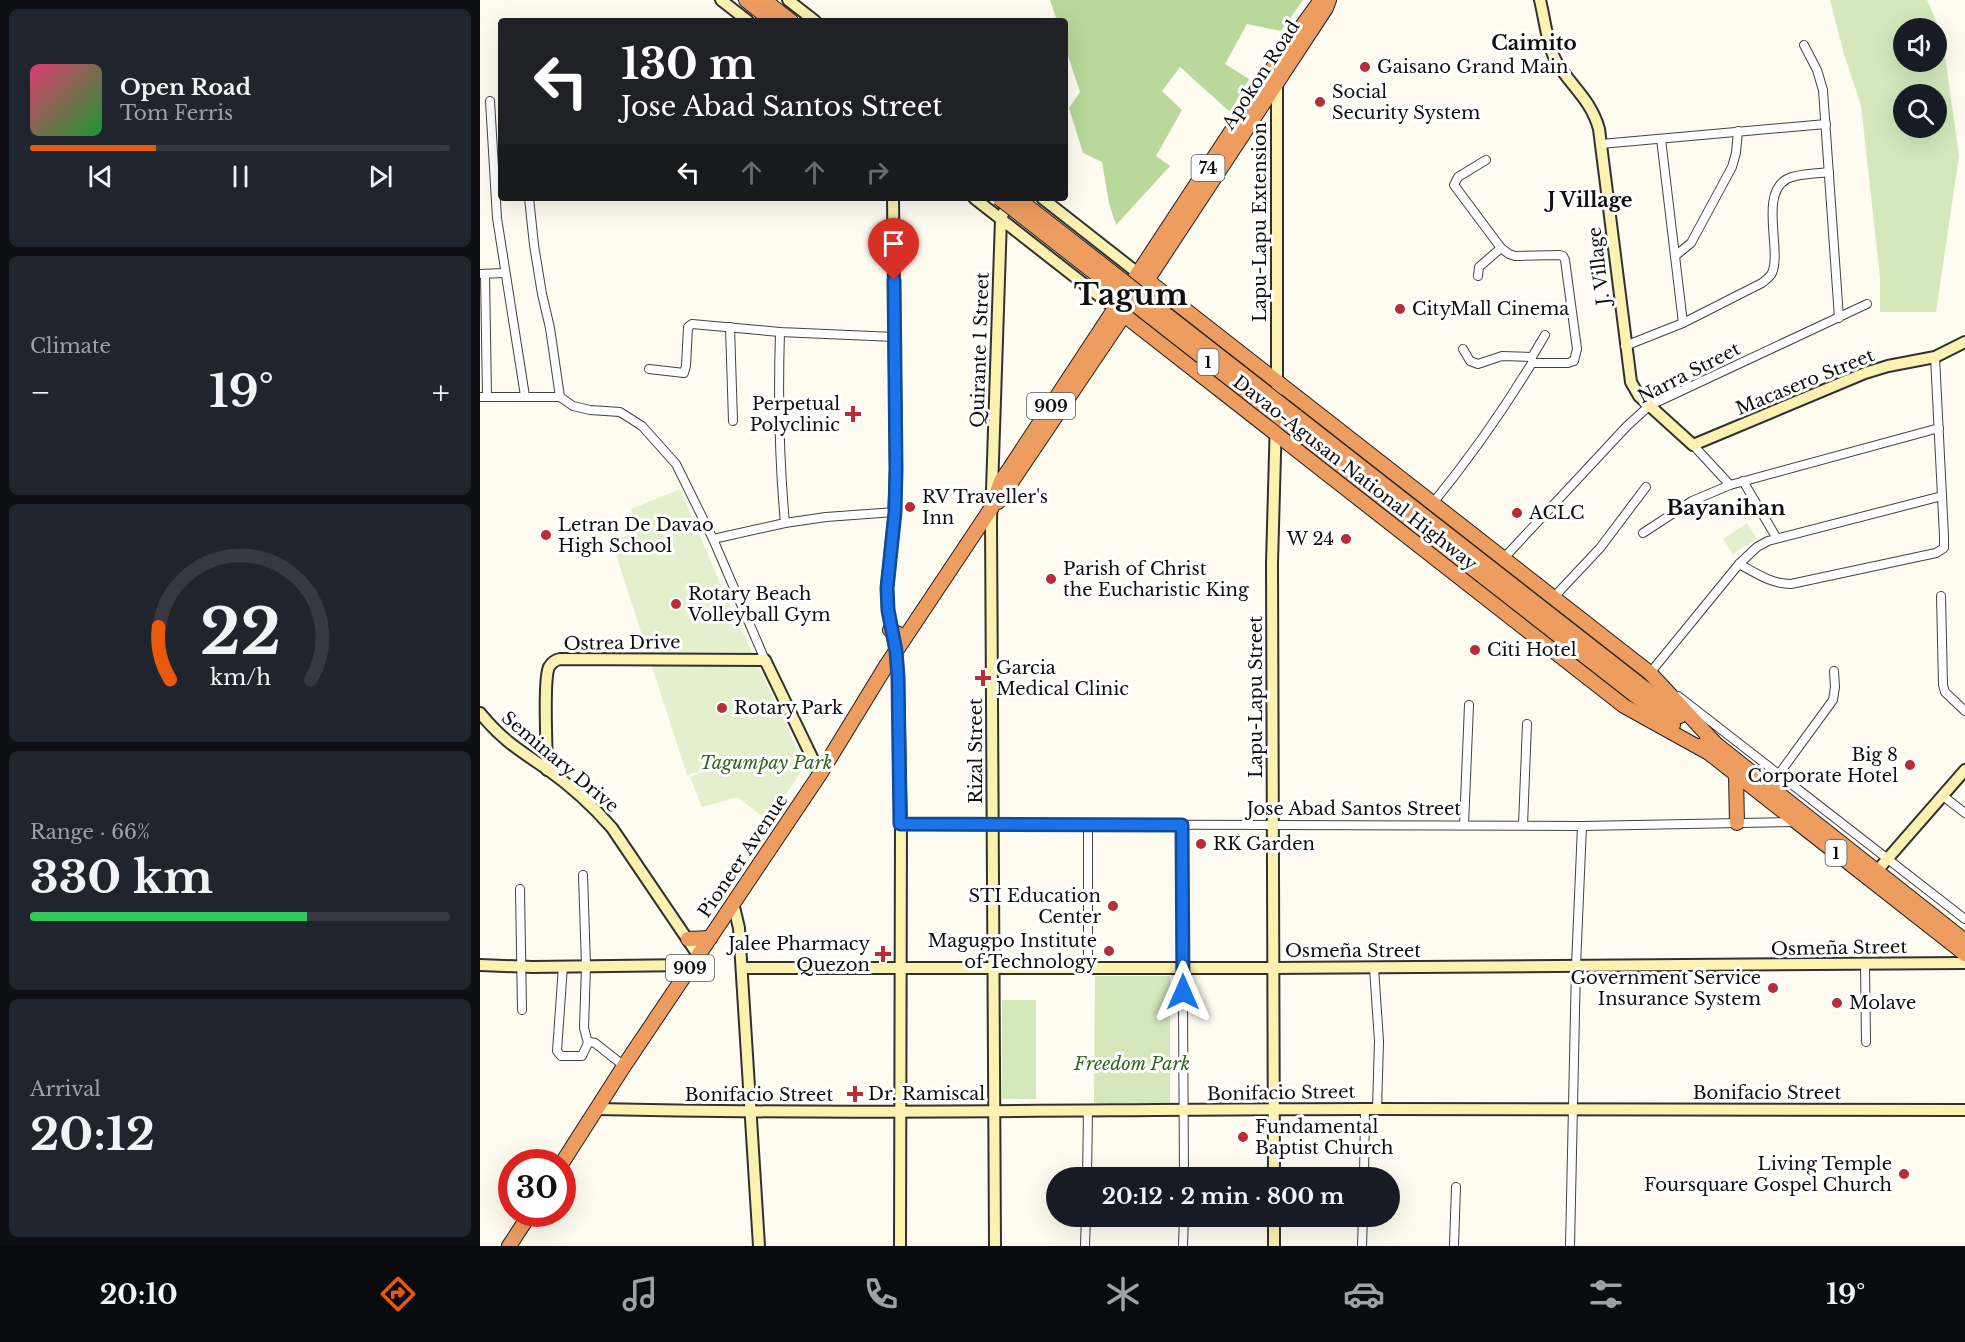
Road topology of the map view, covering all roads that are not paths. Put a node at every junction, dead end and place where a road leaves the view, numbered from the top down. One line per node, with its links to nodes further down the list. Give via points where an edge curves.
1 (721, 0): 8 (street)
2 (746, 0): 9 (highway)
3 (764, 0): 10 (highway)
4 (788, 0): 11 (street)
5 (1321, 0): 13 (highway, Apokon Road / 74)
6 (1329, 0): 14 (highway, Apokon Road / 74)
7 (1540, 0): 19 (street, J. Village, via 1556,60 1591,107)
8 (744, 18)
9 (768, 18)
10 (787, 18)
11 (811, 18)
12 (1804, 45): 16 (street, via 1821,80)
13 (1277, 63): 14 (street, Lapu-Lapu Extension); 33 (highway, Apokon Road / 74)
14 (1277, 84): 33 (highway, Apokon Road / 74); 48 (street, Lapu-Lapu Extension)
15 (490, 101): 30 (street, via 493,182)
16 (1826, 124): 17 (street); 21 (street)
17 (1738, 131): 18 (street); 29 (street, via 1732,167 1691,243)
18 (1661, 140): 19 (street); 29 (street)
19 (1601, 144): 43 (street, J. Village)
20 (1485, 160): 28 (street, via 1458,177 1454,185)
21 (1829, 172): 36 (street); 37 (street, via 1794,176 1778,187 1773,206 1774,267 1770,276)
22 (529, 201): 51 (street)
23 (893, 201): 41 (street)
24 (990, 201): 27 (street)
25 (1028, 201): 33 (highway, Davao-Agusan National Highway / 1)
26 (1046, 201): 33 (street)
27 (1006, 204): 35 (highway, Davao-Agusan National Highway / 1); 62 (street, Quirante 1 Street); 82 (highway, Davao-Agusan National Highway / 1, bridge)
28 (1501, 248): 32 (street, via 1479,267); 46 (street, via 1515,256 1559,255 1565,260 1576,355 1568,363)
29 (1675, 256): 37 (street)
30 (504, 273): 31 (street); 49 (street)
31 (483, 274): 50 (street)
32 (1478, 276)
33 (1139, 281): 35 (highway, Pioneer Avenue / 74); 48 (highway, Davao-Agusan National Highway / 1)
34 (1867, 304): 36 (street, Narra Street)
35 (1122, 307): 55 (highway, Davao-Agusan National Highway / 1); 62 (highway, Pioneer Avenue / 909, via 1001,481)
36 (1839, 318): 52 (street, Narra Street)
37 (1683, 323): 43 (street)
38 (730, 327): 39 (street); 47 (street, via 689,326 685,371); 53 (street)
39 (780, 332): 41 (street); 64 (street, via 779,466)
40 (1545, 335): 46 (street)
41 (895, 337): 63 (street)
42 (1965, 342): 45 (street, Macasero Street)
43 (1625, 346): 52 (street, J. Village, via 1631,382)
44 (1463, 350): 46 (street, via 1470,361 1478,364 1502,356)
45 (1935, 357): 54 (street); 56 (street, Macasero Street, via 1865,373)
46 (1532, 360): 61 (street, via 1506,405)
47 (649, 369)
48 (1277, 382): 55 (street, Lapu-Lapu Extension); 61 (highway, Davao-Agusan National Highway / 1)
49 (525, 396): 50 (street); 51 (street)
50 (483, 397)
51 (560, 397): 67 (street, via 573,406 620,412 642,426 676,464)
52 (1649, 406): 56 (street, J. Village); 68 (street, Narra Street)
53 (733, 421)
54 (1940, 428): 57 (street); 60 (street)
55 (1275, 433): 82 (highway, Davao-Agusan National Highway / 1, via 1624,706); 99 (street, Lapu-Lapu Street)
56 (1693, 445): 58 (street)
57 (1743, 481): 58 (street); 66 (street)
58 (1730, 484): 65 (street, via 1692,501)
59 (1646, 487): 71 (street, via 1600,548)
60 (1942, 496): 66 (street); 69 (street, via 1944,549 1936,553 1791,584 1770,581)
61 (1433, 503): 68 (highway, Davao-Agusan National Highway / 1)
62 (992, 507): 73 (highway, Pioneer Avenue / 909); 93 (street, Rizal Street)
63 (895, 512): 64 (street); 72 (street, via 887,588)
64 (785, 523): 67 (street)
65 (1643, 534)
66 (1776, 537): 69 (street, via 1757,547)
67 (713, 539): 75 (street)
68 (1503, 559): 71 (highway, Davao-Agusan National Highway / 1)
69 (1739, 564): 77 (street)
70 (1941, 596): 79 (street, via 1943,685)
71 (1553, 598): 77 (highway, Davao-Agusan National Highway / 1)
72 (890, 630): 73 (highway); 74 (street)
73 (905, 637): 74 (highway, Pioneer Avenue / 909)
74 (896, 651): 85 (highway, Pioneer Avenue / 909); 91 (street)
75 (765, 660): 83 (street, Ostrea Drive, via 555,661 547,677); 85 (street)
76 (1834, 671): 86 (street, via 1833,700)
77 (1650, 673): 82 (highway, Davao-Agusan National Highway / 1); 86 (street)
78 (1469, 705): 96 (street)
79 (1965, 711)
80 (482, 718): 83 (street, Seminary Drive, via 512,747)
81 (1527, 724): 97 (street)
82 (1710, 747): 87 (highway, Davao-Agusan National Highway / 1); 90 (highway, Davao-Agusan National Highway / 1)
83 (548, 770): 107 (street, Seminary Drive, via 612,828)
84 (1965, 770): 88 (street)
85 (820, 774): 104 (highway, Pioneer Avenue / 909)
86 (1779, 774): 100 (street)
87 (1736, 775): 90 (highway, Davao-Agusan National Highway / 1); 92 (highway)
88 (1943, 796): 89 (street); 100 (street)
89 (1965, 813)
90 (1800, 818): 92 (street, Jose Abad Santos Street); 101 (highway, Davao-Agusan National Highway / 1); 109 (highway, Davao-Agusan National Highway / 1)
91 (900, 824): 93 (street, Jose Abad Santos Street); 121 (street)
92 (1737, 824): 98 (street, Jose Abad Santos Street)
93 (993, 825): 94 (street, Jose Abad Santos Street); 122 (street, Rizal Street)
94 (1088, 825): 95 (street, Jose Abad Santos Street); 123 (street)
95 (1182, 825): 99 (street, Jose Abad Santos Street); 124 (street)
96 (1464, 825): 97 (street, Jose Abad Santos Street); 99 (street, Jose Abad Santos Street)
97 (1523, 825): 98 (street, Jose Abad Santos Street)
98 (1582, 826): 117 (street)
99 (1273, 827): 119 (street, Lapu-Lapu Street)
100 (1888, 859): 101 (street); 105 (street)
101 (1876, 872): 108 (highway, Davao-Agusan National Highway / 1)
102 (583, 875): 116 (street)
103 (520, 889): 114 (street)
104 (734, 903): 106 (highway, Pioneer Avenue / 909); 118 (street)
105 (1965, 919)
106 (710, 938): 107 (highway); 110 (highway, Pioneer Avenue / 909)
107 (688, 939): 110 (street, Seminary Drive)
108 (1965, 940)
109 (1965, 954)
110 (695, 960): 116 (street); 128 (highway, Pioneer Avenue / 909)
111 (1965, 963): 112 (street, Osmeña Street)
112 (1864, 964): 117 (street, Osmeña Street); 126 (street)
113 (480, 965): 114 (street)
114 (522, 966): 115 (street); 125 (street)
115 (563, 966): 116 (street); 127 (street, via 557,1051 561,1056 579,1057)
116 (586, 966): 127 (street, via 584,1028)
117 (1576, 966): 120 (street, Osmeña Street); 132 (street)
118 (742, 968): 121 (street, Osmeña Street); 134 (street)
119 (1273, 968): 120 (street, Osmeña Street); 124 (street, Osmeña Street); 138 (street, Lapu-Lapu Street)
120 (1374, 968): 131 (street, via 1379,1041)
121 (900, 969): 122 (street, Osmeña Street); 139 (street)
122 (994, 969): 123 (street, Osmeña Street); 135 (street, Rizal Street)
123 (1088, 969): 124 (street, Osmeña Street)
124 (1183, 969): 137 (street)
125 (522, 1010)
126 (1866, 1042)
127 (588, 1043): 128 (street, via 595,1043)
128 (624, 1066): 129 (highway, Pioneer Avenue / 909)
129 (597, 1109): 134 (street, Bonifacio Street); 140 (highway, Pioneer Avenue / 909)
130 (1365, 1109): 131 (street, Bonifacio Street); 138 (street, Bonifacio Street); 144 (street)
131 (1377, 1109): 132 (street, Bonifacio Street)
132 (1574, 1110): 133 (street, Bonifacio Street); 160 (street)
133 (1965, 1110)
134 (750, 1111): 139 (street, Bonifacio Street); 152 (street)
135 (994, 1111): 136 (street, Bonifacio Street); 139 (street, Bonifacio Street); 154 (street, Rizal Street)
136 (1088, 1111): 137 (street, Bonifacio Street); 141 (street)
137 (1184, 1111): 138 (street, Bonifacio Street); 142 (street)
138 (1274, 1111): 143 (street, Lapu-Lapu Street)
139 (900, 1112): 153 (street)
140 (571, 1149)
141 (1087, 1167)
142 (1184, 1167)
143 (1274, 1167)
144 (1364, 1167)
145 (1456, 1187): 159 (street)
146 (521, 1227): 151 (highway)
147 (1086, 1227): 155 (street)
148 (1184, 1227): 156 (street)
149 (1274, 1227): 157 (street)
150 (1363, 1227): 158 (street)
151 (509, 1246)
152 (759, 1246)
153 (900, 1246)
154 (995, 1246)
155 (1085, 1246)
156 (1184, 1246)
157 (1274, 1246)
158 (1362, 1246)
159 (1454, 1246)
160 (1570, 1246)

